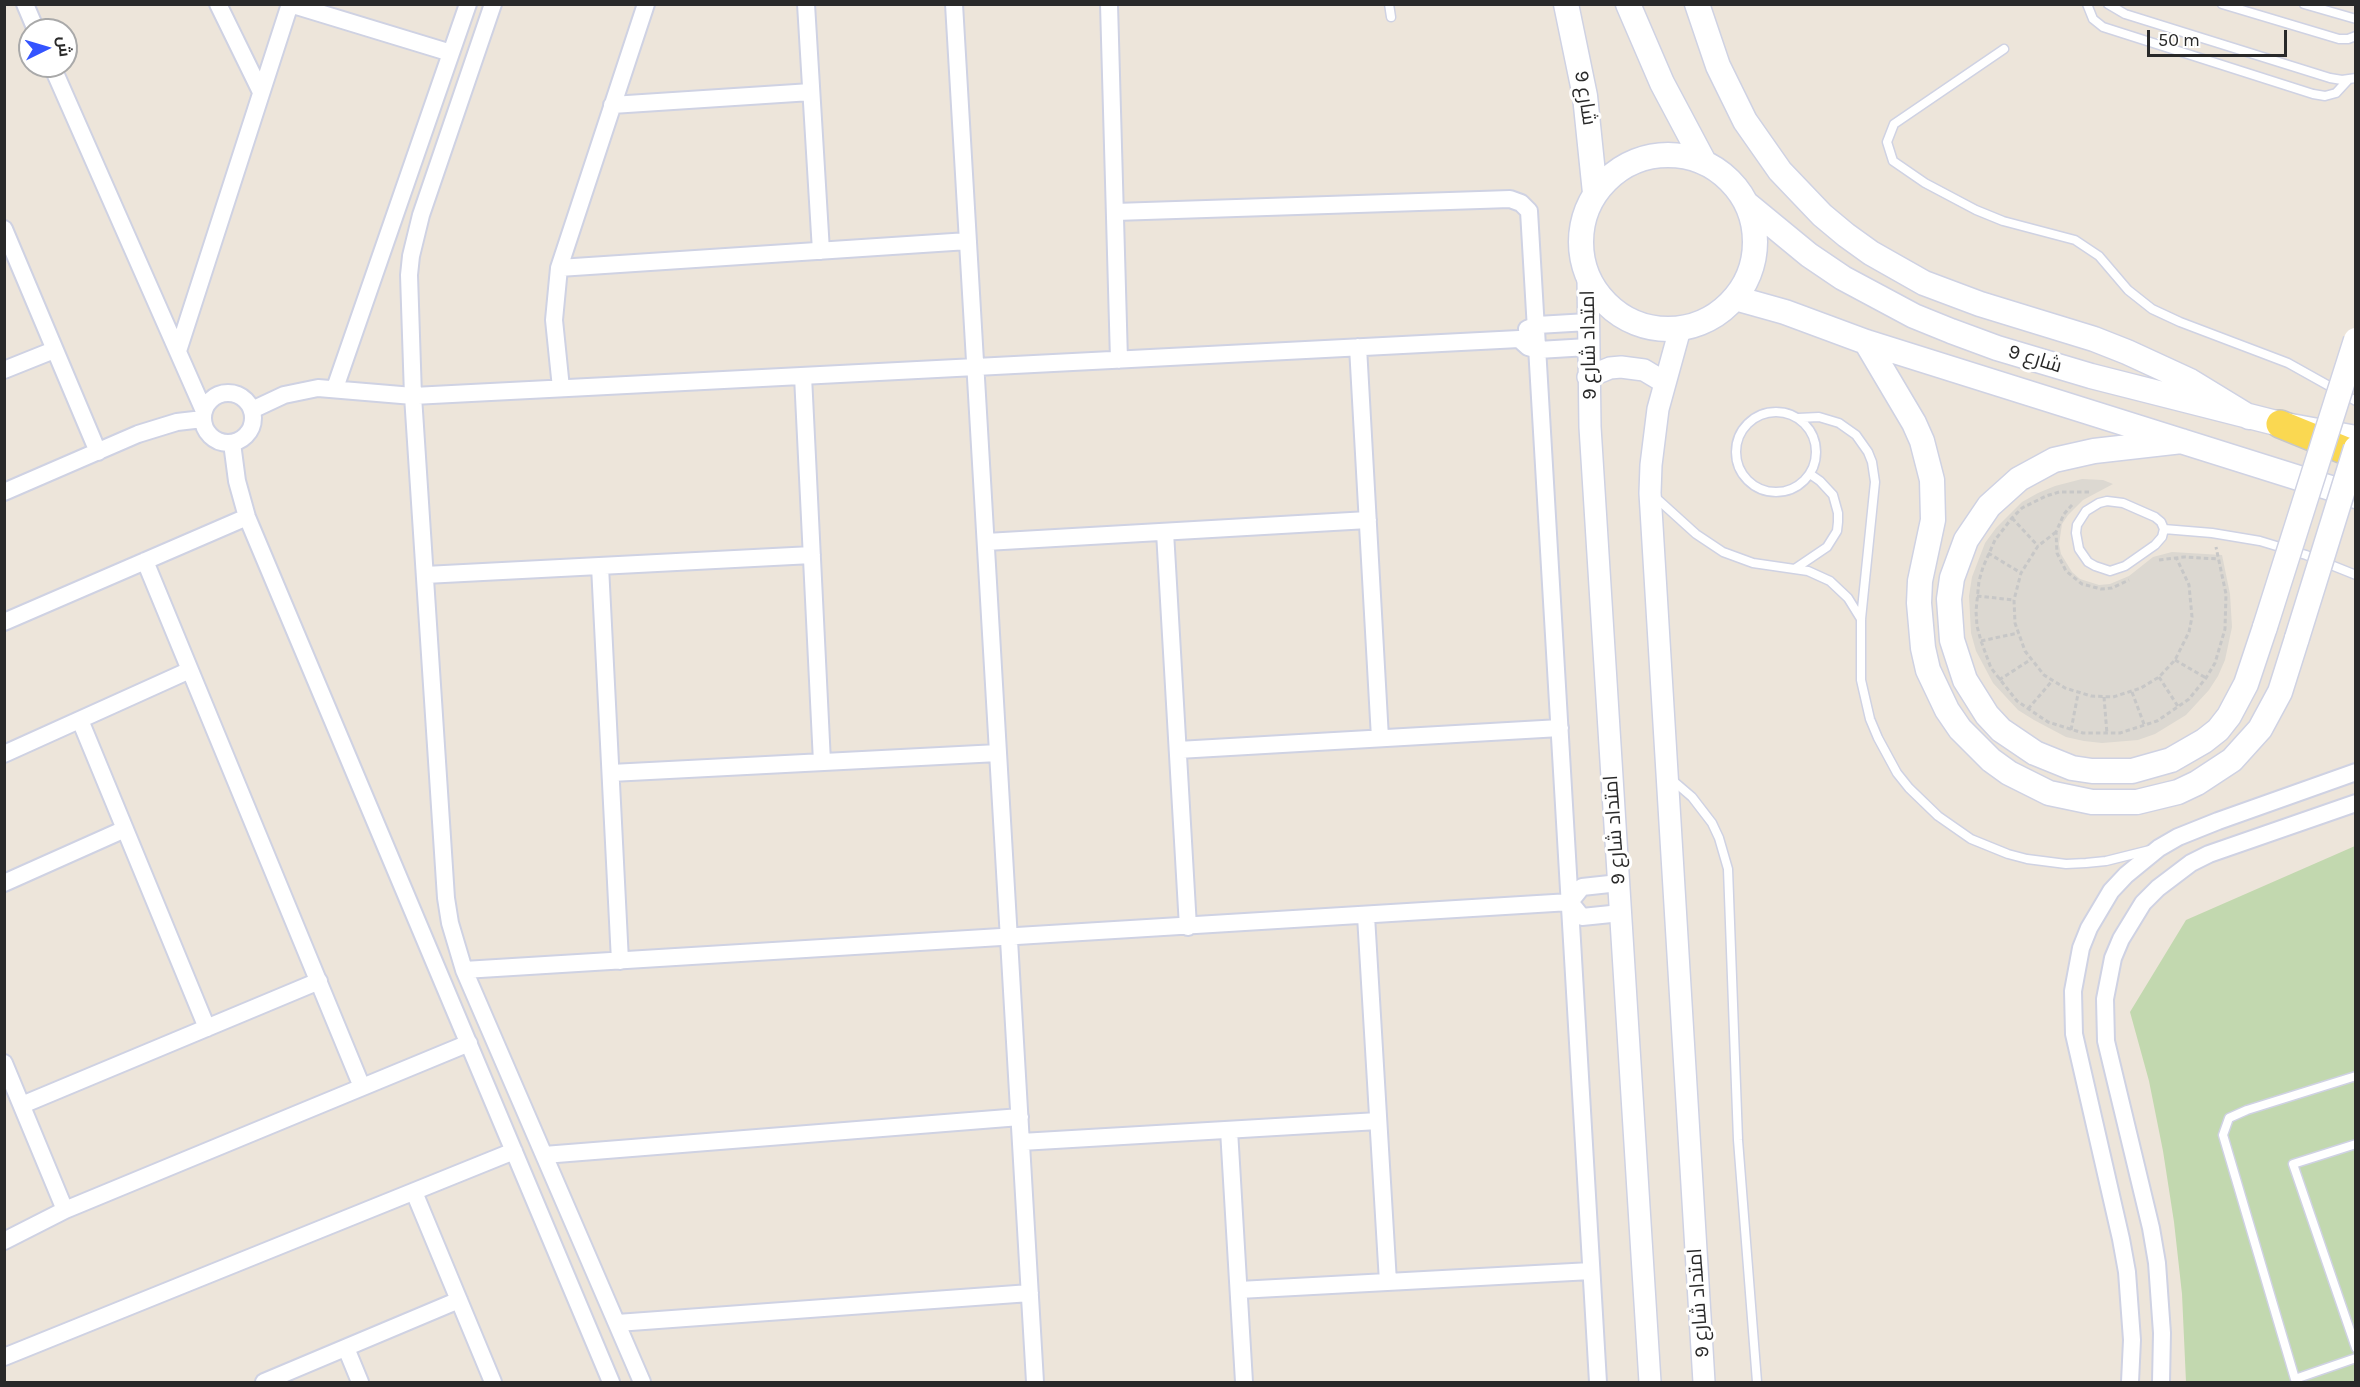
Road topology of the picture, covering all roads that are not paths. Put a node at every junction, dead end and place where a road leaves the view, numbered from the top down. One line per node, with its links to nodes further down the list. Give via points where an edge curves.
1 (25, 4): 19 (street)
2 (218, 4): 29 (street)
3 (290, 4): 25 (street); 29 (street)
4 (468, 4): 21 (street)
5 (493, 4): 23 (street)
6 (646, 4): 31 (street)
7 (806, 4): 30 (street)
8 (954, 4): 37 (street)
9 (1109, 4): 35 (street)
10 (1389, 4): 18 (lane)
11 (1566, 4): 33 (main road, شارع 9, via 1586,96)
12 (1628, 4): 32 (main road, via 1662,82)
13 (1697, 4): 65 (main road, via 1730,94 1762,147 1822,215 1870,253 1952,295 2094,339 2148,361)
14 (2087, 4): 28 (lane, via 2093,19 2103,27 2313,94 2336,93)
15 (2108, 4): 28 (lane, via 2125,14 2284,64 2330,78)
16 (2222, 4): 22 (lane, via 2339,39)
17 (2304, 4): 20 (lane)
18 (1391, 17)
19 (31, 18)
20 (2355, 19)
21 (458, 36): 23 (street, via 468,35); 25 (street)
22 (2355, 36)
23 (480, 44): 26 (street)
24 (2004, 49): 62 (lane, via 1894,124 1887,142 1893,161 1976,210 2075,240 2099,256 2128,290 2152,309 2289,363)
25 (449, 60): 26 (street, via 452,75); 59 (street)
26 (469, 75): 61 (street, via 411,256 408,294)
27 (57, 78): 52 (street)
28 (2352, 79)
29 (261, 92): 52 (street)
30 (812, 92): 31 (street); 38 (street)
31 (612, 105): 39 (street)
32 (1704, 162): 33 (main road, via 1675,155 1644,157 1617,171); 34 (main road, via 1729,180)
33 (1595, 193): 40 (main road, via 1581,234)
34 (1746, 204): 41 (main road, via 1755,245 1749,273); 65 (main road, شارع 9, via 1843,278 1914,316 2044,362)
35 (1114, 212): 43 (street, via 1516,200 1531,217); 53 (street)
36 (4, 229): 50 (street)
37 (968, 241): 38 (street); 54 (street)
38 (821, 250): 39 (street)
39 (559, 268): 60 (street, via 554,320)
40 (1588, 278): 42 (street, امتداد شارع 9); 44 (main road, via 1604,302 1626,319 1652,328)
41 (1735, 298): 44 (main road, via 1716,315); 47 (main road, شارع 9)
42 (1588, 322): 43 (street); 49 (street, امتداد شارع 9)
43 (1537, 325): 45 (street); 51 (street)
44 (1680, 329): 58 (street, امتداد شارع 9)
45 (1519, 339): 48 (street); 51 (street)
46 (2355, 340): 69 (main road, bridge, via 2246,684 2229,716 2204,741 2171,760 2132,771 2073,768 2035,753 2001,730 1987,715 1965,680 1952,640 1949,599 1966,540 1989,506 2019,479 2054,460)
47 (1866, 342): 69 (main road, شارع 9); 71 (main road, bridge, via 1914,423 1932,480 1933,520 1919,603 1928,669 1947,710 1983,753 2009,773 2049,793 2114,803 2178,792 2232,760 2260,729 2280,692)
48 (1358, 347): 53 (street); 79 (street)
49 (1588, 347): 51 (street); 57 (street, امتداد شارع 9)
50 (54, 350): 55 (street); 72 (street)
51 (1538, 350): 93 (street)
52 (178, 351): 64 (street)
53 (1119, 360): 54 (street)
54 (976, 367): 56 (street); 82 (street)
55 (4, 370)
56 (802, 376): 60 (street); 83 (street)
57 (1588, 377): 58 (street, via 1621,366 1644,370); 106 (street, امتداد شارع 9)
58 (1664, 382): 76 (street, امتداد شارع 9, via 1654,437)
59 (335, 388): 61 (street); 63 (street, via 292,393)
60 (561, 388): 61 (street)
61 (413, 396): 87 (street)
62 (2355, 401)
63 (252, 410): 64 (street, via 243,398 228,393 213,398); 70 (street, via 250,431)
64 (204, 415): 70 (street, via 207,432 224,443); 72 (street, via 151,429)
65 (2249, 417): 67 (main road, شارع 9)
66 (1798, 418): 74 (lane, via 1815,444); 74 (lane, via 1778,412 1749,422 1738,439 1737,460 1740,470 1754,485 1774,492 1794,488); 89 (lane, via 1819,417 1839,423 1856,435 1872,462 1875,482)
67 (2280, 424): 68 (main road, شارع 9); 73 (main road)
68 (2355, 438)
69 (2181, 441): 77 (main road, شارع 9)
70 (232, 443): 78 (street, via 237,481)
71 (2355, 448)
72 (98, 452): 75 (street)
73 (2355, 455)
74 (1810, 474): 86 (lane, via 1833,495 1837,531 1827,548)
75 (4, 492)
76 (1650, 493): 86 (lane, via 1723,552 1753,563); 101 (street, امتداد شارع 9)
77 (2355, 496)
78 (248, 517): 84 (street); 116 (street)
79 (1368, 520): 81 (street); 94 (street)
80 (2164, 529): 80 (lane, via 2152,516 2123,503 2107,501 2086,511 2078,525 2076,541 2088,562 2110,570 2125,566 2155,545); 88 (lane, via 2212,533 2283,547)
81 (1165, 532): 82 (street); 95 (street)
82 (986, 542): 96 (street)
83 (812, 555): 85 (street); 98 (street)
84 (145, 561): 90 (street); 91 (street)
85 (600, 566): 87 (street); 100 (street)
86 (1796, 568): 89 (lane, via 1820,575 1835,585)
87 (425, 575): 113 (street, via 447,898)
88 (2355, 575)
89 (1861, 619): 104 (lane, via 1860,660 1870,719 1903,781 1938,816 1989,847 2046,862 2106,861)
90 (4, 622)
91 (190, 670): 92 (street); 114 (street)
92 (80, 720): 97 (street); 103 (street)
93 (1560, 728): 94 (street); 107 (street)
94 (1380, 738): 95 (street)
95 (1178, 750): 110 (street)
96 (998, 753): 98 (street); 111 (street)
97 (4, 754)
98 (822, 762): 100 (street)
99 (2355, 772): 104 (street, via 2218,821)
100 (611, 773): 112 (street)
101 (1666, 776): 151 (street, امتداد شارع 9); 152 (lane, via 1692,797 1712,823 1728,870 1738,1140)
102 (2355, 803): 154 (street, via 2191,863 2143,903 2114,958 2105,999 2106,1041 2157,1263)
103 (125, 829): 105 (street); 115 (street)
104 (2159, 848): 153 (street, via 2126,875 2099,909 2081,948 2073,990 2074,1034 2127,1272 2132,1340)
105 (4, 883)
106 (1619, 883): 107 (street, via 1582,887); 108 (street, امتداد شارع 9)
107 (1570, 902): 108 (street, via 1582,917); 109 (street); 131 (street)
108 (1621, 913): 150 (street, امتداد شارع 9)
109 (1366, 916): 110 (street); 122 (street)
110 (1188, 927): 111 (street)
111 (1009, 938): 112 (street); 121 (street)
112 (620, 961): 113 (street)
113 (464, 970): 127 (street)
114 (319, 981): 115 (street); 119 (street)
115 (207, 1028): 120 (street)
116 (469, 1043): 119 (street); 126 (street)
117 (4, 1063): 120 (street)
118 (2355, 1076): 141 (lane, via 2229,1118 2223,1135)
119 (362, 1087): 129 (street)
120 (22, 1105): 129 (street)
121 (1020, 1117): 124 (street); 127 (street)
122 (1378, 1121): 123 (street); 132 (street)
123 (1229, 1130): 124 (street); 133 (street)
124 (1021, 1142): 134 (street)
125 (2355, 1144): 138 (lane, via 2293,1164)
126 (514, 1151): 128 (street); 145 (street)
127 (544, 1155): 136 (street)
128 (414, 1192): 135 (street); 139 (street)
129 (65, 1210): 130 (street)
130 (4, 1241)
131 (1592, 1271): 132 (street); 149 (street)
132 (1388, 1282): 133 (street)
133 (1239, 1290): 148 (street)
134 (1030, 1293): 136 (street); 147 (street)
135 (459, 1300): 137 (street); 144 (street)
136 (617, 1323): 146 (street)
137 (346, 1348): 142 (street); 143 (street)
138 (2355, 1348)
139 (4, 1357)
140 (2355, 1358): 141 (lane)
141 (2295, 1381)
142 (264, 1383)
143 (360, 1383)
144 (493, 1383)
145 (611, 1383)
146 (642, 1383)
147 (1035, 1383)
148 (1244, 1383)
149 (1598, 1383)
150 (1650, 1383)
151 (1704, 1383)
152 (1757, 1383)
153 (2130, 1383)
154 (2161, 1383)

